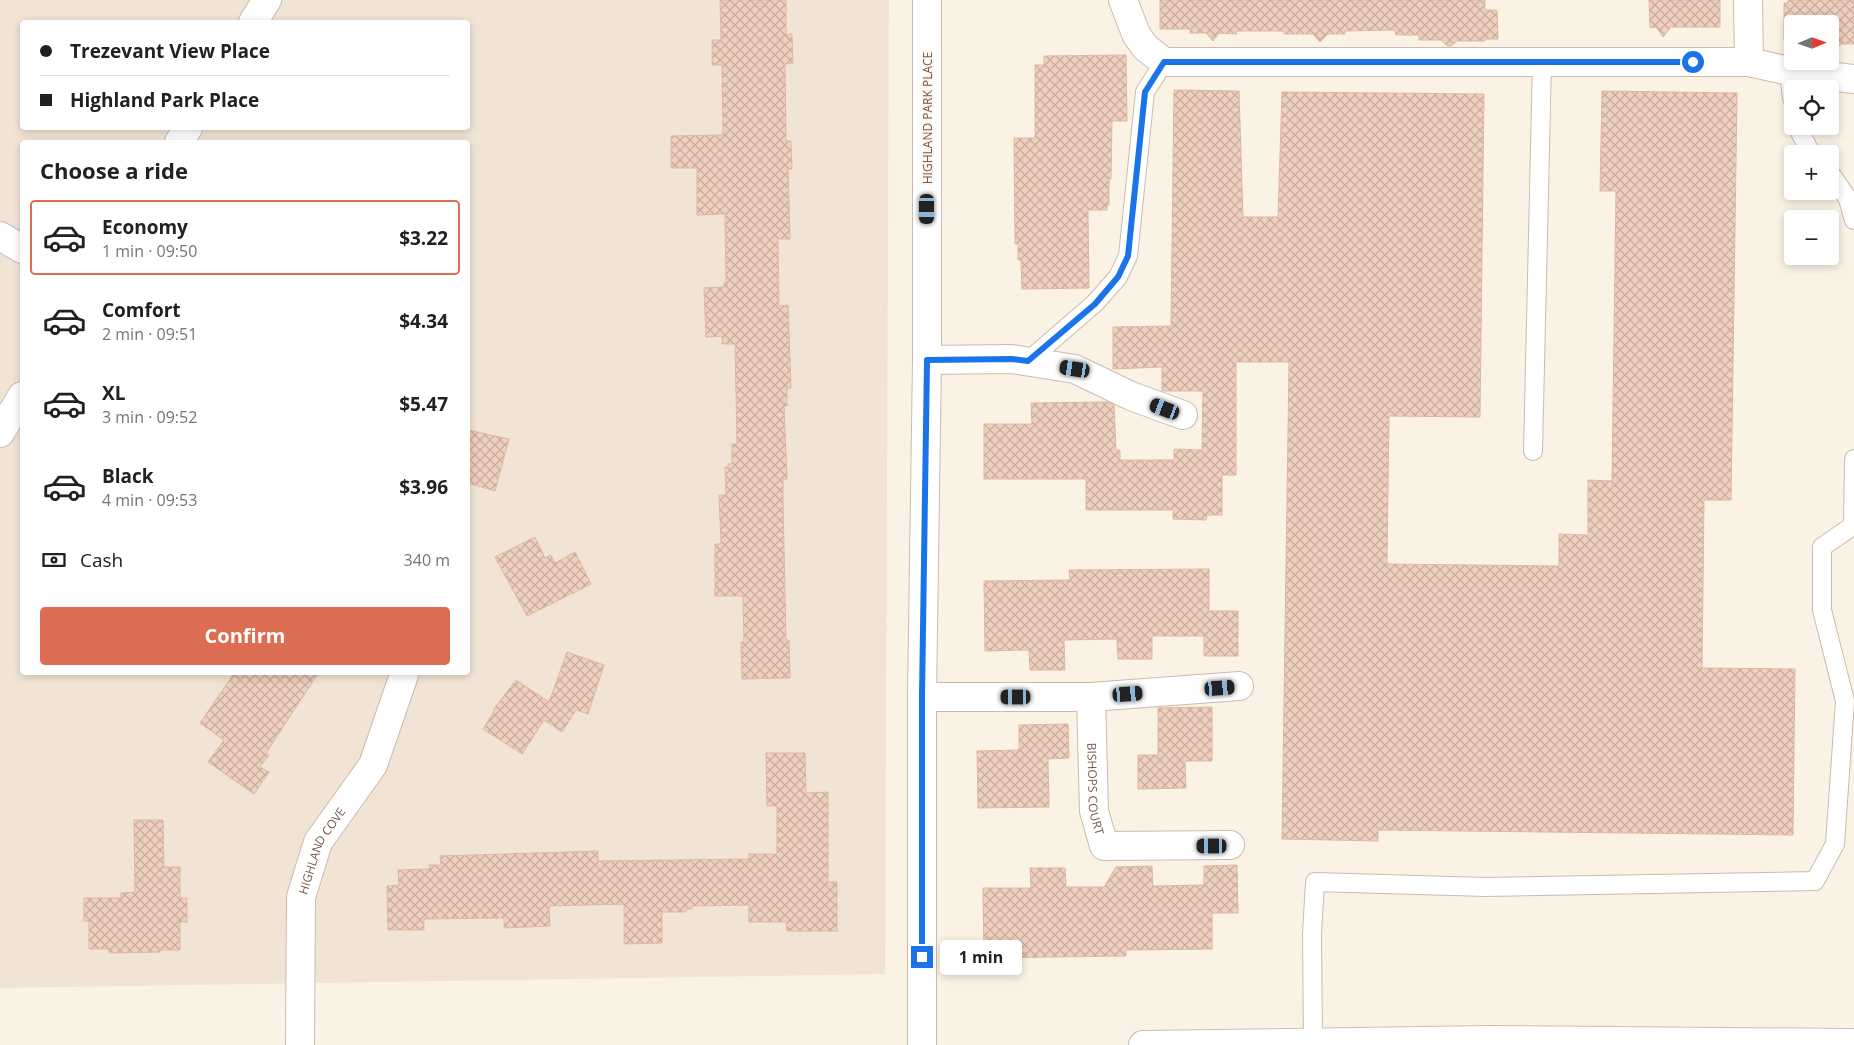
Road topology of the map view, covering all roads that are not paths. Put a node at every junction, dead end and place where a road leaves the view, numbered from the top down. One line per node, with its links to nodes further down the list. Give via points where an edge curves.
1 (267, 0): 5 (street)
2 (927, 0): 16 (street, HIGHLAND PARK PLACE)
3 (1123, 0): 6 (street, via 1136,34 1145,47)
4 (1748, 0): 8 (street)
5 (254, 20)
6 (1164, 62): 7 (street); 17 (lane, via 1145,92 1128,256 1118,277 1095,304)
7 (1542, 62): 8 (street); 21 (lane)
8 (1749, 62): 9 (street)
9 (1789, 71): 10 (street); 11 (lane)
10 (1854, 79)
11 (1790, 80)
12 (1839, 186): 13 (lane, via 1848,199)
13 (1854, 220)
14 (0, 236): 15 (street)
15 (20, 248)
16 (927, 360): 17 (street); 26 (street, HIGHLAND PARK PLACE)
17 (1028, 361): 19 (street, via 1075,369 1131,396)
18 (20, 399): 20 (street)
19 (1183, 415)
20 (0, 433)
21 (1533, 451)
22 (1854, 458): 23 (lane)
23 (1854, 526): 29 (lane, via 1822,547 1822,610 1845,700 1836,844 1815,881 1486,887 1315,882)
24 (404, 675): 32 (street, HIGHLAND COVE, via 373,765 318,842 301,897)
25 (1239, 686): 27 (street)
26 (922, 697): 27 (street); 33 (street, HIGHLAND PARK PLACE)
27 (1090, 697): 28 (street, BISHOPS COURT, via 1094,811 1104,846)
28 (1230, 845)
29 (1313, 1043): 30 (street); 34 (street)
30 (1491, 1043): 31 (street)
31 (1854, 1043)
32 (300, 1045)
33 (922, 1045)
34 (1143, 1045)

